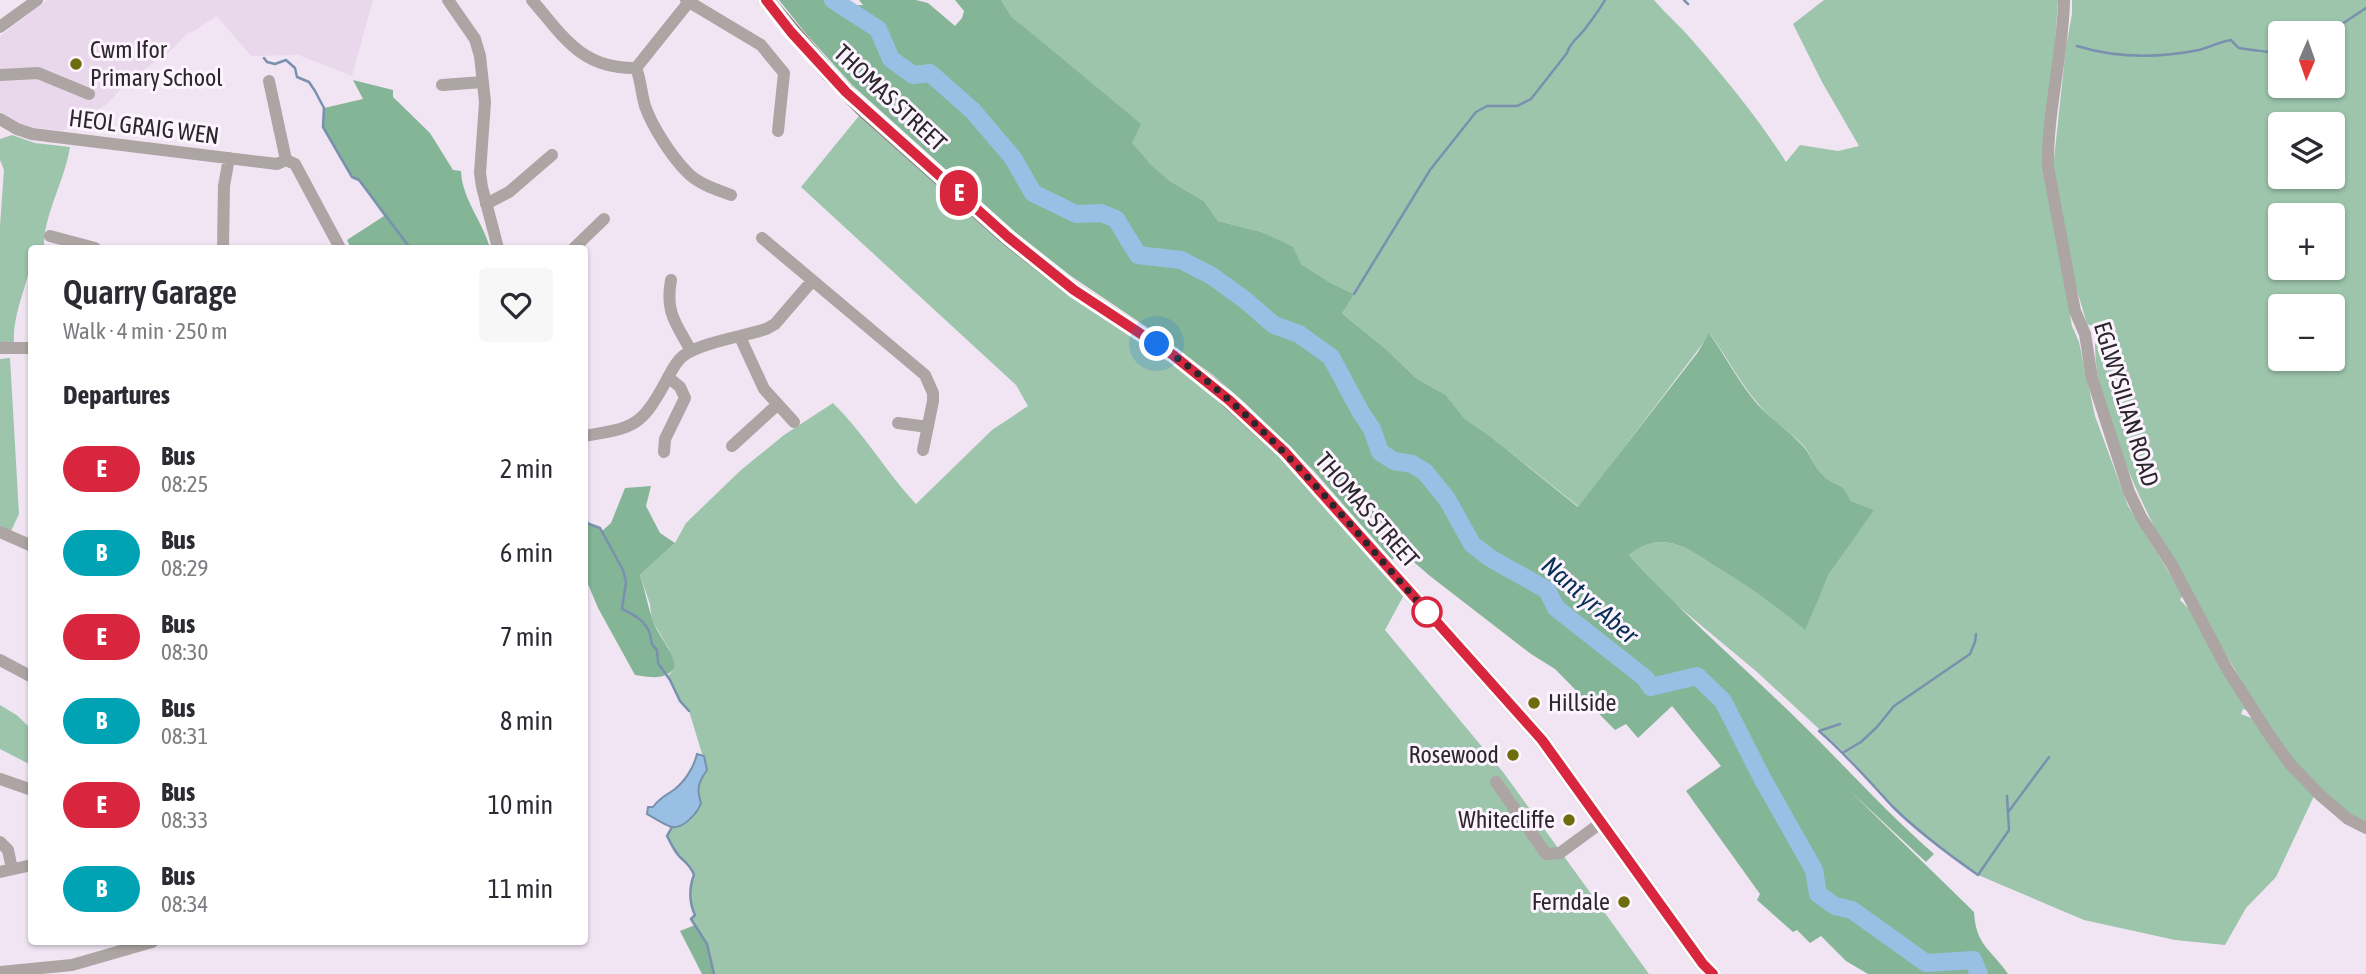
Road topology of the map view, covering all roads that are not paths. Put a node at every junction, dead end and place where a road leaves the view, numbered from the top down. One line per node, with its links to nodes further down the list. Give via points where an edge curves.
1 (37, 0): 7 (street)
2 (448, 0): 11 (street, via 475,39)
3 (532, 0): 8 (street, via 585,57)
4 (766, 0): 53 (main road, THOMAS STREET, via 846,92 1008,237 1074,290 1173,355 1285,452 1542,740)
5 (2064, 0): 54 (street, EGLWYSILIAN ROAD, via 2048,167 2075,310 2129,492 2227,669 2277,746 2320,794)
6 (687, 1): 8 (street); 16 (street, via 761,45 784,73)
7 (0, 27)
8 (636, 68): 21 (street, via 645,106 687,173)
9 (0, 75): 13 (street, via 38,73)
10 (269, 81): 20 (street)
11 (483, 82): 12 (street); 22 (street, via 480,173)
12 (442, 85)
13 (89, 94)
14 (0, 119): 15 (street, HEOL GRAIG WEN)
15 (17, 129): 17 (street); 19 (street, HEOL GRAIG WEN)
16 (778, 131)
17 (0, 134)
18 (552, 155): 22 (street, via 509,192)
19 (229, 158): 20 (street, HEOL GRAIG WEN, via 278,164); 27 (street)
20 (286, 160): 28 (street, via 295,164)
21 (731, 195)
22 (486, 204): 29 (street)
23 (598, 219): 30 (street)
24 (50, 236): 26 (street)
25 (762, 238): 32 (street)
26 (84, 245)
27 (223, 245)
28 (339, 245)
29 (497, 245)
30 (576, 245)
31 (671, 280): 36 (street, via 670,312)
32 (812, 281): 33 (street, via 775,324); 41 (street, via 925,375 933,393)
33 (740, 337): 36 (street); 38 (street, via 759,381)
34 (0, 348): 35 (street)
35 (28, 348)
36 (691, 351): 37 (street)
37 (668, 376): 42 (street, via 651,409 633,425); 45 (street, via 685,398 665,439)
38 (777, 405): 39 (street); 43 (street)
39 (794, 422)
40 (898, 423): 41 (street)
41 (928, 427): 44 (street)
42 (588, 435)
43 (733, 446)
44 (923, 450)
45 (664, 452)
46 (0, 531): 47 (street)
47 (28, 544)
48 (0, 660): 49 (street)
49 (28, 675)
50 (0, 779): 52 (street)
51 (1496, 782): 53 (street, via 1546,854 1560,853)
52 (28, 789)
53 (1602, 822): 60 (main road, THOMAS STREET)
54 (2366, 828)
55 (0, 842): 57 (street, via 8,850)
56 (28, 866): 57 (street)
57 (6, 871)
58 (142, 945): 59 (street, via 72,965)
59 (0, 972)
60 (1713, 974)

